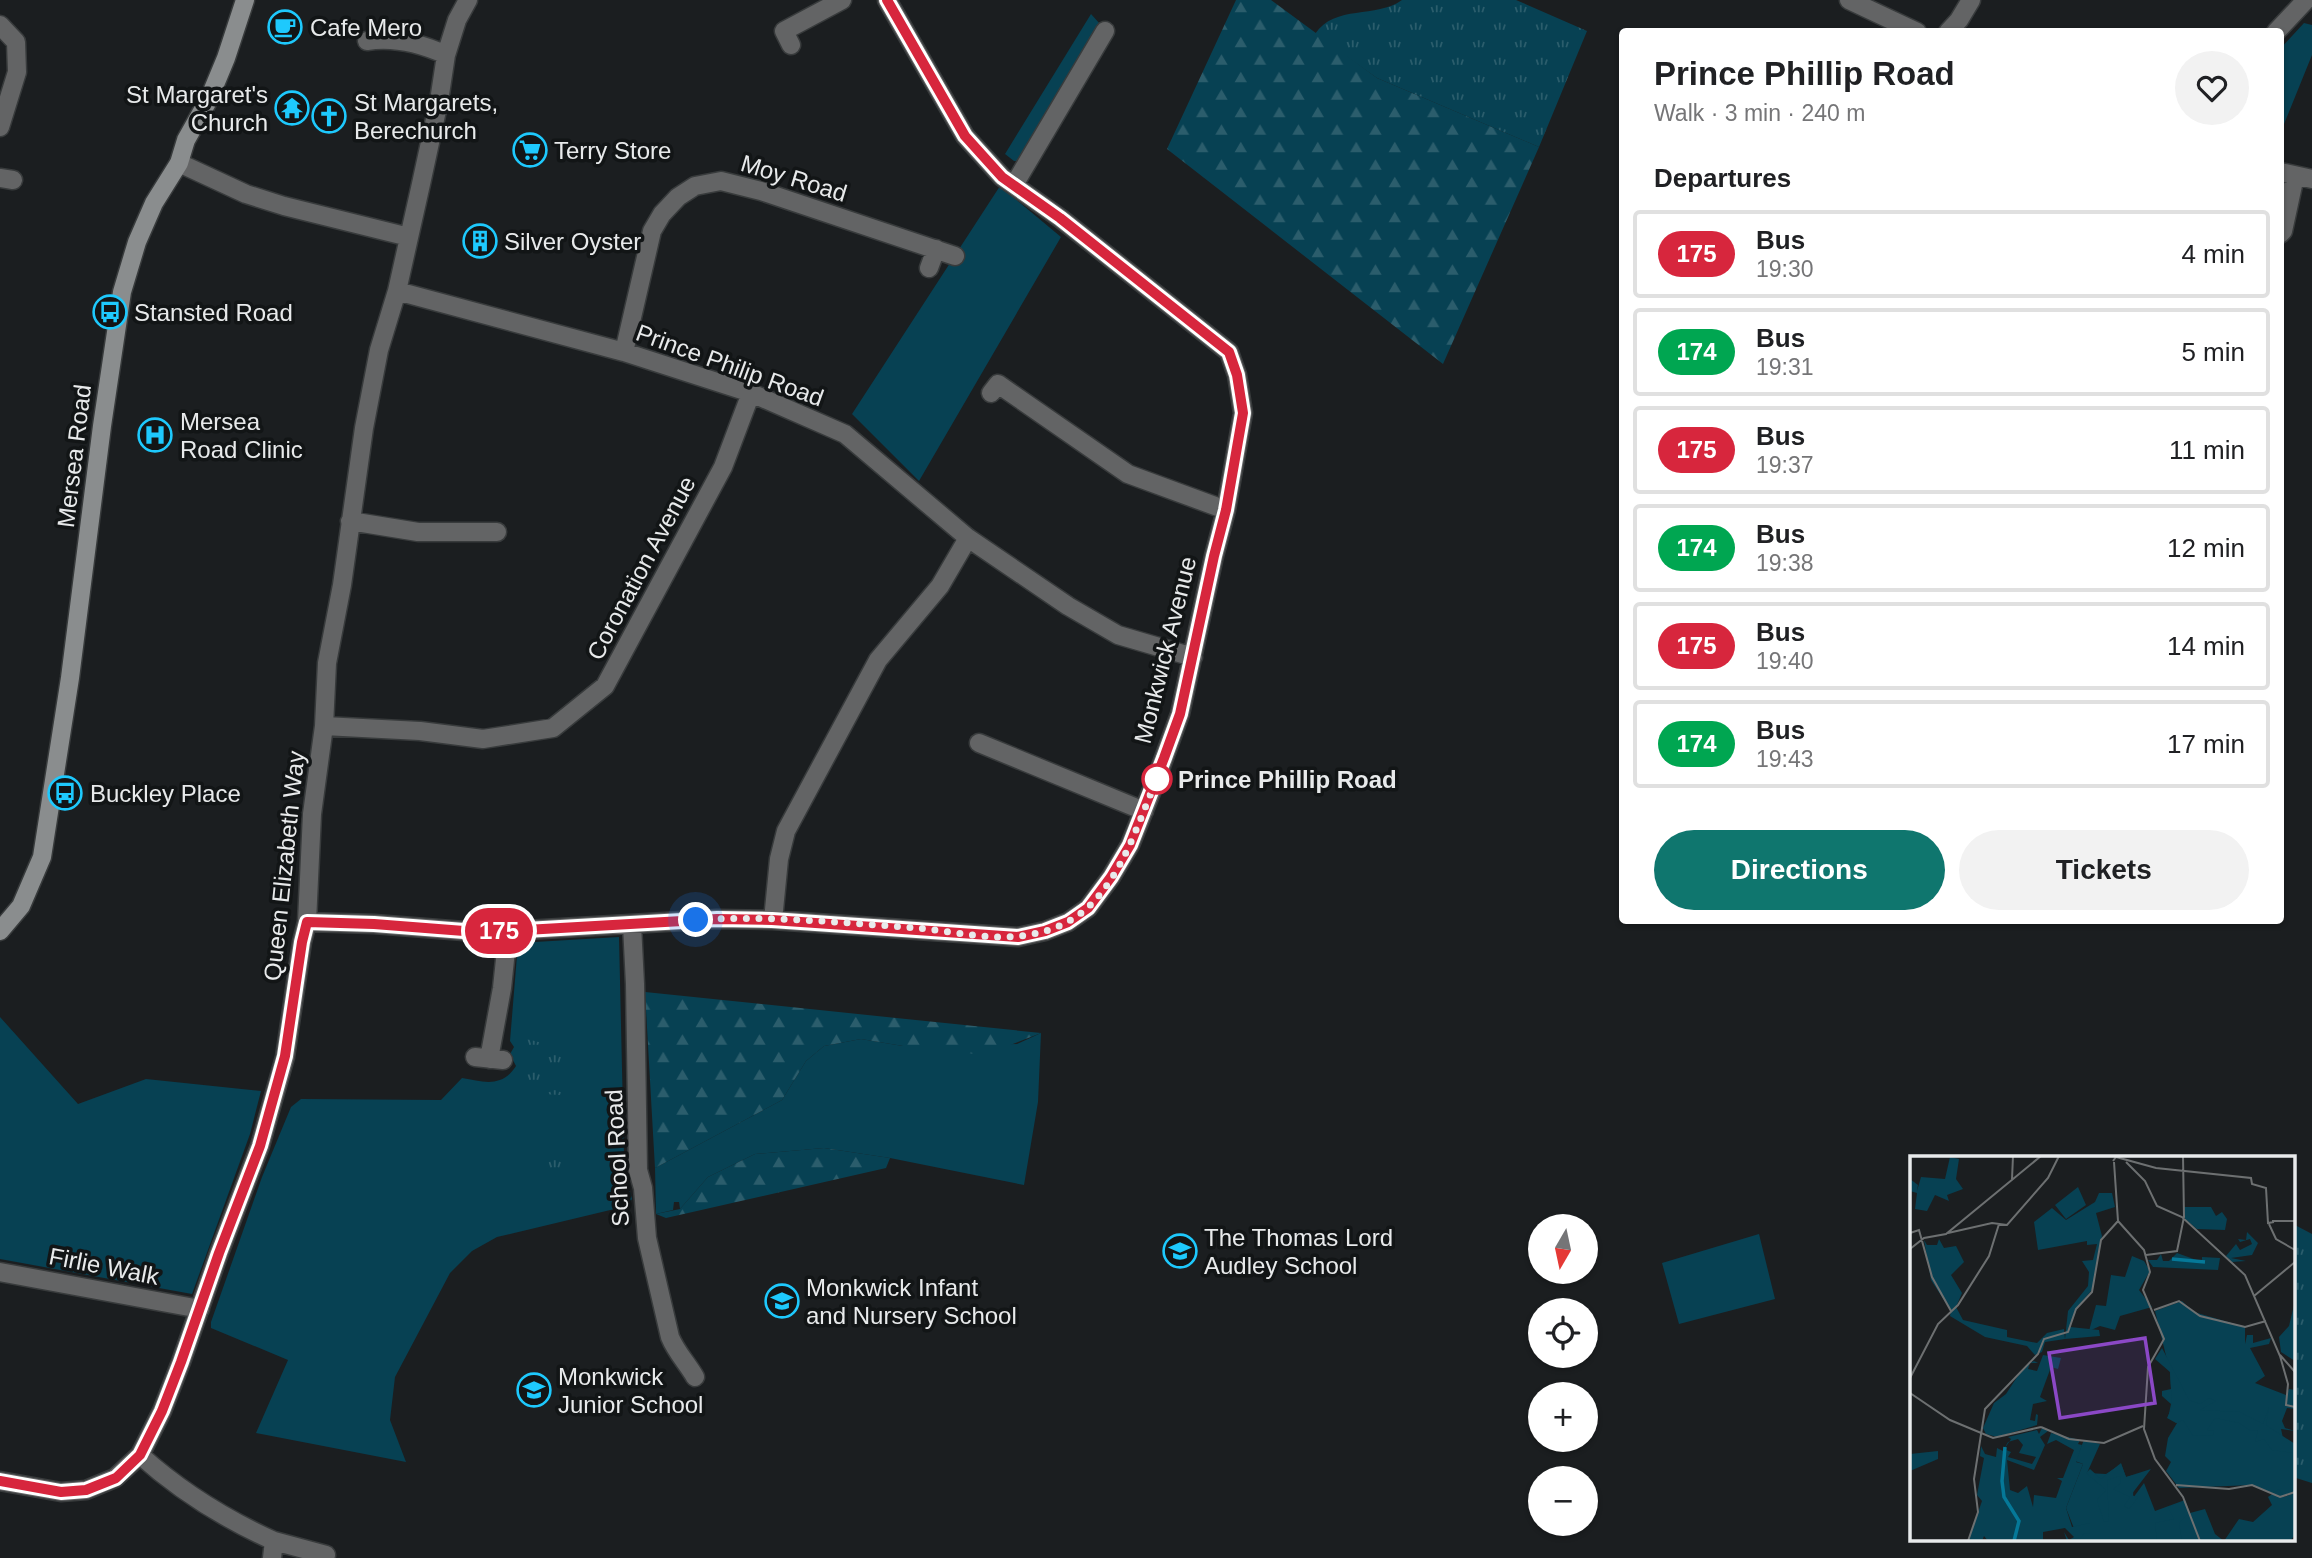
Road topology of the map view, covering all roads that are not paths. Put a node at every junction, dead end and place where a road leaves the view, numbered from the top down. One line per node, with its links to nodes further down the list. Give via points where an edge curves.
1 (245, 0): 17 (main road, Mersea Road, via 226,58)
2 (468, 0): 15 (street, Queen Elizabeth Way)
3 (842, 0): 12 (street)
4 (887, 0): 19 (street, Monkwick Avenue, via 965,136)
5 (1849, 0): 9 (street)
6 (1971, 0): 10 (street)
7 (2306, 0): 11 (street)
8 (0, 25): 16 (street, via 16,41 17,72)
9 (1908, 28)
10 (1952, 28)
11 (2280, 28)
12 (784, 31)
13 (1105, 32): 19 (street)
14 (368, 41): 15 (street, via 407,43)
15 (446, 55): 21 (street, Queen Elizabeth Way)
16 (0, 127)
17 (179, 163): 21 (street, via 246,194); 40 (main road, Mersea Road, via 145,222 122,292 44,847 21,906)
18 (2296, 176): 20 (street)
19 (1014, 185): 29 (street, Monkwick Avenue, via 1229,352 1243,413)
20 (2284, 227)
21 (409, 237): 25 (street, Queen Elizabeth Way)
22 (936, 249): 23 (street, Moy Road); 24 (street); 26 (street, Moy Road, via 761,191 721,181 695,186 662,214 652,232)
23 (955, 256)
24 (929, 268)
25 (397, 291): 26 (street, Prince Philip Road); 30 (street, Queen Elizabeth Way, via 379,350)
26 (624, 352): 28 (street, Prince Philip Road)
27 (998, 383): 29 (street, via 1128,474)
28 (751, 393): 32 (street, Prince Philip Road, via 845,434); 34 (street, Coronation Avenue, via 723,467 605,686 553,728 483,739)
29 (1226, 510): 33 (street, Monkwick Avenue)
30 (350, 521): 31 (street, via 418,532); 34 (street, Queen Elizabeth Way, via 327,663)
31 (497, 532)
32 (968, 538): 33 (street, Prince Philip Road, via 1118,635); 37 (street, via 940,586 877,660 786,831)
33 (1193, 657): 36 (street, Monkwick Avenue, via 1180,714)
34 (324, 726): 38 (street, Queen Elizabeth Way, via 312,814)
35 (979, 743): 36 (street)
36 (1144, 811): 37 (street, Monkwick Avenue, via 1130,845 1088,908 1045,931 1018,937 983,936)
37 (772, 920): 39 (street, Monkwick Avenue)
38 (307, 922): 41 (street, Monkwick Avenue); 44 (street, Queen Elizabeth Way, via 278,1087)
39 (632, 925): 41 (street, Monkwick Avenue); 45 (street, School Road, via 638,1170 646,1238 670,1338)
40 (0, 931)
41 (508, 931): 42 (street)
42 (489, 1059)
43 (0, 1272): 44 (street, Firlie Walk)
44 (200, 1309): 46 (street, Queen Elizabeth Way, via 162,1411)
45 (695, 1377)
46 (140, 1455): 47 (street, Queen Elizabeth Way, via 116,1478 86,1490 61,1492); 48 (street)
47 (0, 1481)
48 (273, 1550): 49 (street)
49 (326, 1555)

